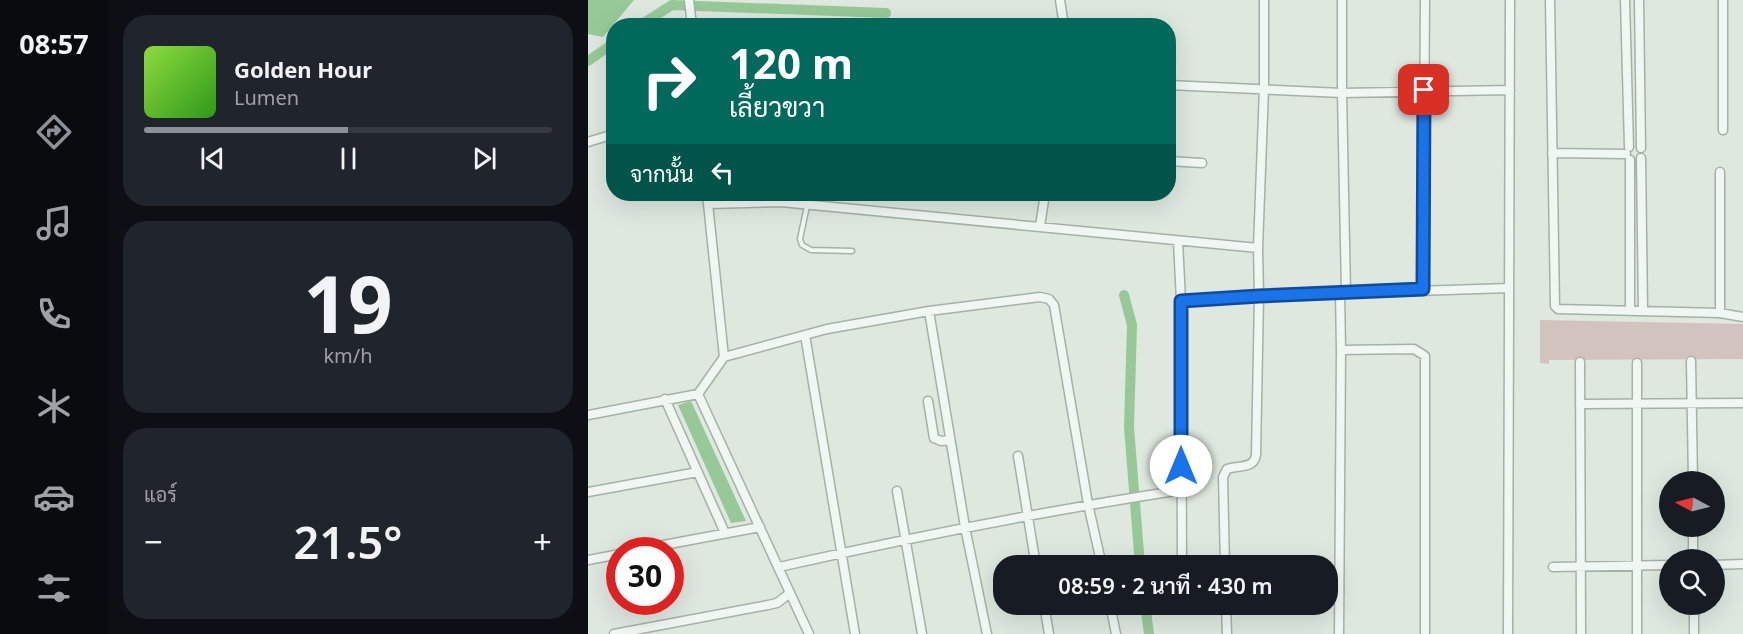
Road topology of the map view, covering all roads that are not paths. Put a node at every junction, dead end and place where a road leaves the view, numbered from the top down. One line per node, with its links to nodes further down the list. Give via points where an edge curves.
1 (689, 0): 11 (street)
2 (1060, 0): 12 (street)
3 (1264, 0): 14 (street)
4 (1342, 0): 17 (street)
5 (1425, 0): 15 (street)
6 (1510, 0): 16 (street)
7 (1550, 0): 22 (street)
8 (1625, 0): 23 (street)
9 (1639, 0): 21 (street)
10 (1723, 0): 18 (street)
11 (691, 18)
12 (1063, 18)
13 (1176, 85): 14 (street)
14 (1264, 88): 17 (street); 34 (street)
15 (1424, 90): 16 (street); 17 (street); 37 (street)
16 (1510, 90): 36 (street)
17 (1342, 93): 38 (street)
18 (1723, 130)
19 (606, 136): 20 (street)
20 (588, 142)
21 (1641, 148): 23 (street, via 1634,145); 24 (street)
22 (1552, 153): 23 (street); 42 (street, via 1555,306)
23 (1628, 154): 24 (street, via 1637,161); 42 (street)
24 (1641, 158): 43 (street)
25 (1176, 161): 26 (street)
26 (1202, 163)
27 (1720, 172): 44 (street)
28 (708, 201): 30 (street)
29 (1044, 201): 32 (street)
30 (708, 204): 31 (street, via 765,201); 48 (street)
31 (807, 205): 32 (street); 35 (lane, via 802,245 811,250)
32 (1040, 226): 33 (street)
33 (1178, 241): 34 (street); 40 (street)
34 (1258, 248): 39 (street)
35 (852, 252)
36 (1509, 288): 37 (street); 103 (street)
37 (1423, 289): 38 (street)
38 (1343, 293): 39 (street); 47 (street)
39 (1259, 296): 40 (street); 78 (street, via 1256,455 1251,465 1227,469 1223,477)
40 (1181, 301): 64 (street)
41 (928, 310): 46 (street); 60 (street); 67 (street, via 1040,297 1054,305)
42 (1630, 310): 43 (street)
43 (1643, 311): 44 (street)
44 (1720, 313): 45 (street)
45 (1743, 317)
46 (805, 335): 48 (street); 74 (street)
47 (1341, 350): 101 (street); 102 (street, via 1414,349 1425,356)
48 (724, 357): 52 (street)
49 (1691, 361): 58 (street)
50 (1580, 363): 56 (street)
51 (1637, 363): 57 (street)
52 (698, 394): 53 (street); 69 (street)
53 (664, 399): 59 (street); 63 (street)
54 (928, 401): 60 (street, via 934,438)
55 (1743, 403): 58 (street)
56 (1580, 404): 57 (street); 82 (street)
57 (1637, 404): 58 (street); 84 (street)
58 (1693, 404): 62 (street)
59 (588, 414)
60 (950, 440): 70 (street)
61 (1018, 456): 68 (street)
62 (1693, 471)
63 (698, 472): 66 (street); 71 (street)
64 (1181, 490): 67 (street); 77 (street)
65 (897, 491): 73 (street)
66 (588, 492)
67 (1089, 504): 68 (street); 76 (street)
68 (1026, 516): 70 (street); 75 (street)
69 (760, 527): 71 (street); 86 (street)
70 (965, 527): 73 (street); 97 (street)
71 (725, 533): 72 (street)
72 (684, 541)
73 (904, 541): 74 (street); 96 (street)
74 (841, 553): 86 (street); 95 (street)
75 (1034, 555)
76 (1100, 555)
77 (1182, 555)
78 (1225, 555)
79 (606, 557): 80 (street)
80 (588, 560)
81 (1743, 564): 83 (street)
82 (1581, 565): 84 (street); 87 (street); 104 (street)
83 (1725, 565)
84 (1637, 566): 85 (street); 105 (street)
85 (1659, 566)
86 (778, 567): 88 (street)
87 (1553, 567)
88 (790, 593): 93 (street, via 777,603); 94 (street)
89 (1046, 615): 98 (street)
90 (1112, 615): 99 (street)
91 (1226, 615): 100 (street)
92 (1694, 615): 106 (street)
93 (614, 634)
94 (809, 634)
95 (855, 634)
96 (922, 634)
97 (987, 634)
98 (1049, 634)
99 (1116, 634)
100 (1227, 634)
101 (1339, 634)
102 (1425, 634)
103 (1508, 634)
104 (1581, 634)
105 (1637, 634)
106 (1694, 634)

